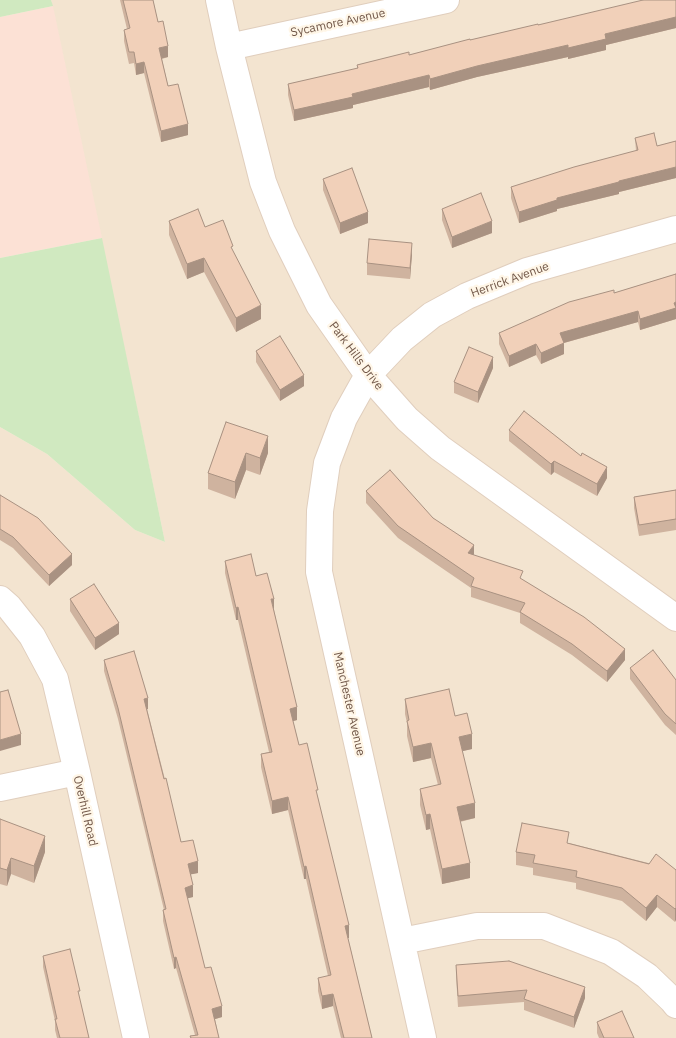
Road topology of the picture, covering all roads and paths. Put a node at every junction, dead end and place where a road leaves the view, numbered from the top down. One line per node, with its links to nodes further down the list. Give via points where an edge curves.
1 (219, 0): 3 (street, Park Hills Drive)
2 (446, 0): 3 (street, Sycamore Avenue)
3 (229, 47): 5 (street, Park Hills Drive, via 264,182 282,231 319,305)
4 (676, 230): 5 (street, Herrick Avenue, via 527,271 467,296 432,315 402,339)
5 (368, 375): 7 (street, Park Hills Drive, via 407,419 440,448); 10 (street, Manchester Avenue, via 344,418 327,464 320,511 319,572)
6 (0, 599): 8 (street, Overhill Road, via 32,636 54,679)
7 (672, 606)
8 (77, 772): 9 (street); 12 (street, Overhill Road)
9 (0, 788)
10 (402, 941): 11 (street, via 477,926 544,926 612,952 647,976); 13 (street, Manchester Avenue)
11 (676, 1005)
12 (136, 1038)
13 (423, 1038)

